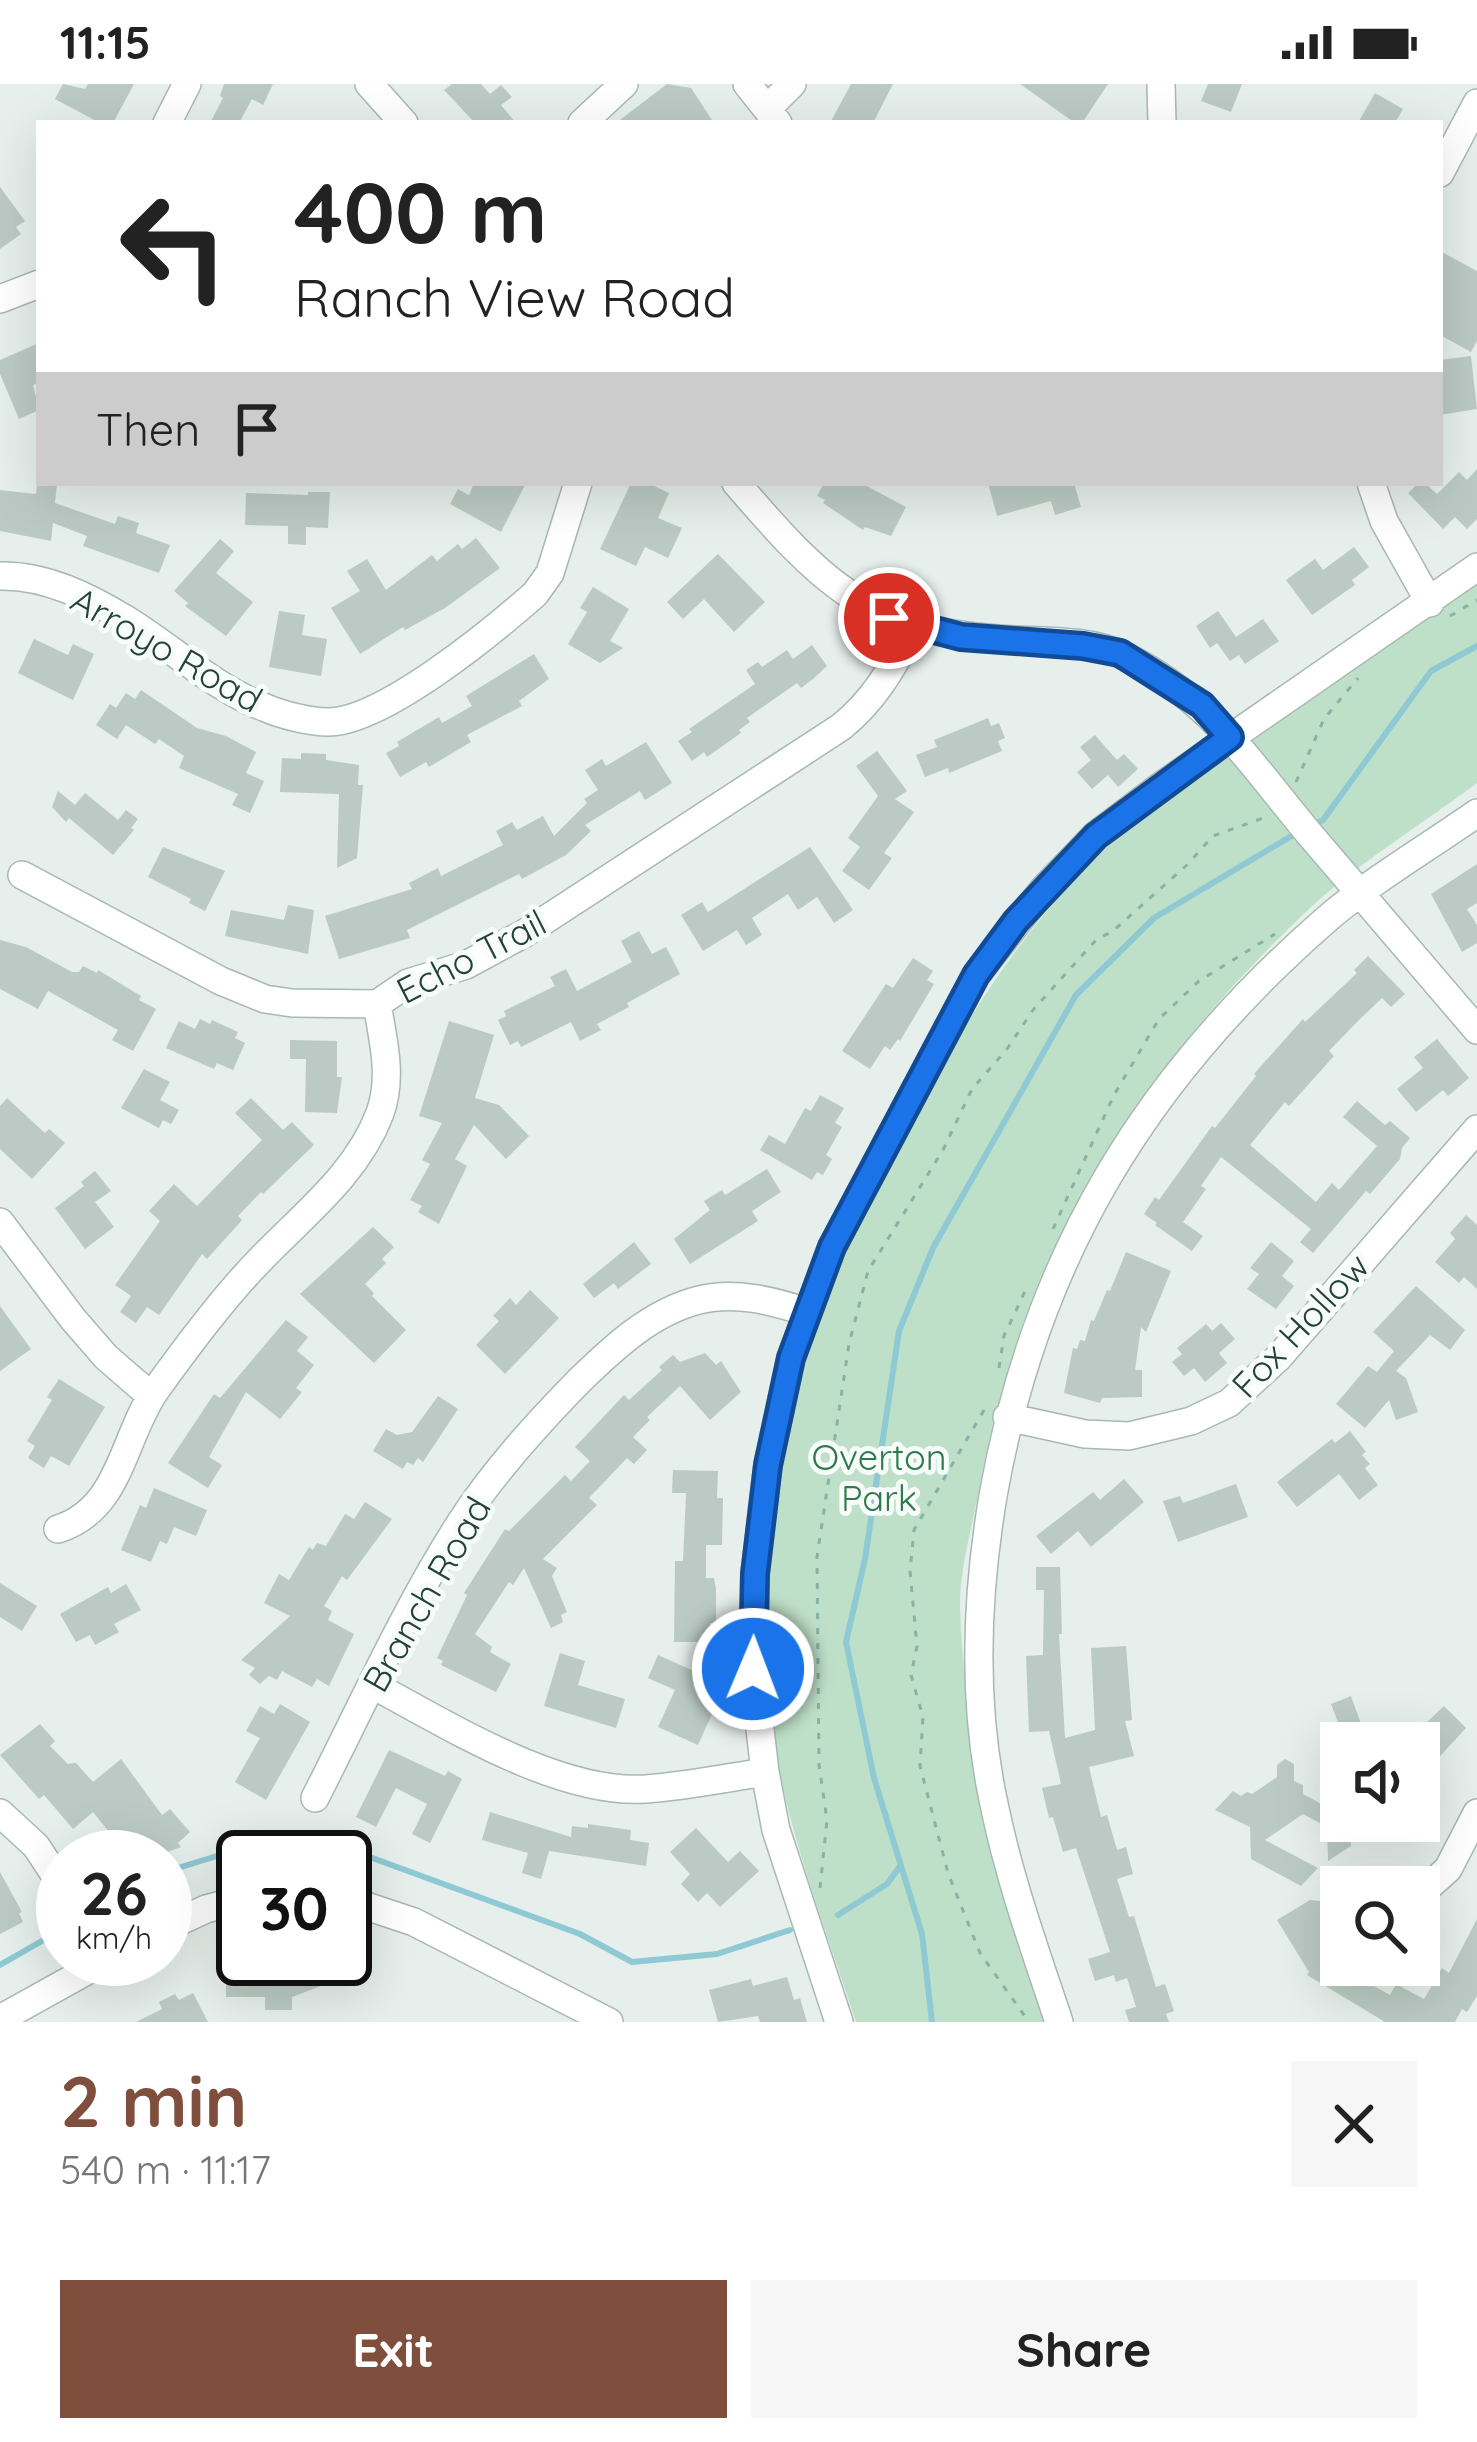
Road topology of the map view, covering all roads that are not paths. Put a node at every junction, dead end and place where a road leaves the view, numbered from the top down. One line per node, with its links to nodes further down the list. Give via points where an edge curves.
1 (187, 84): 9 (street)
2 (369, 84): 10 (street)
3 (624, 84): 11 (street)
4 (747, 84): 8 (street)
5 (792, 84): 8 (street)
6 (1161, 84): 12 (street)
7 (1477, 104): 13 (street)
8 (772, 116)
9 (168, 120)
10 (401, 120)
11 (585, 120)
12 (1162, 120)
13 (1443, 167)
14 (36, 285): 15 (street)
15 (0, 299)
16 (577, 486): 20 (street, Arroyo Road, via 550,573 535,593 388,704 328,722 267,709 210,680 86,595)
17 (739, 486): 22 (street, via 829,582)
18 (1372, 486): 21 (street)
19 (1477, 567): 21 (street)
20 (0, 576)
21 (1436, 612): 23 (street)
22 (914, 626): 23 (street, via 1120,653 1202,705); 27 (street, Echo Trail, via 883,685 841,728 525,933)
23 (1230, 737): 26 (street, via 1282,810); 31 (street, via 1096,836 976,975 832,1247)
24 (1477, 813): 26 (street)
25 (22, 874): 27 (street, Echo Trail, via 265,999)
26 (1359, 892): 28 (street); 33 (street, via 1191,1057 1121,1155 1074,1236)
27 (377, 1004): 32 (street, via 388,1077 380,1113 350,1170 244,1276)
28 (1477, 1030)
29 (1477, 1129): 33 (street, Fox Hollow, via 1279,1357 1229,1402 1129,1436)
30 (0, 1222): 32 (street, via 106,1357)
31 (808, 1312): 35 (street, Branch Road, via 732,1296 700,1300 628,1336 482,1493); 36 (street, via 759,1513 753,1669)
32 (152, 1396): 34 (street, via 106,1494 77,1523)
33 (996, 1413): 47 (street, via 979,1686 993,1803)
34 (58, 1529)
35 (373, 1685): 36 (street, via 559,1776 642,1790); 37 (street, Branch Road)
36 (765, 1772): 46 (street)
37 (315, 1798)
38 (0, 1813): 40 (street)
39 (1477, 1813): 41 (street)
40 (36, 1846)
41 (1440, 1876)
42 (372, 1908): 45 (street)
43 (58, 1986): 44 (street)
44 (0, 2019)
45 (609, 2022)
46 (839, 2022)
47 (1059, 2022)

